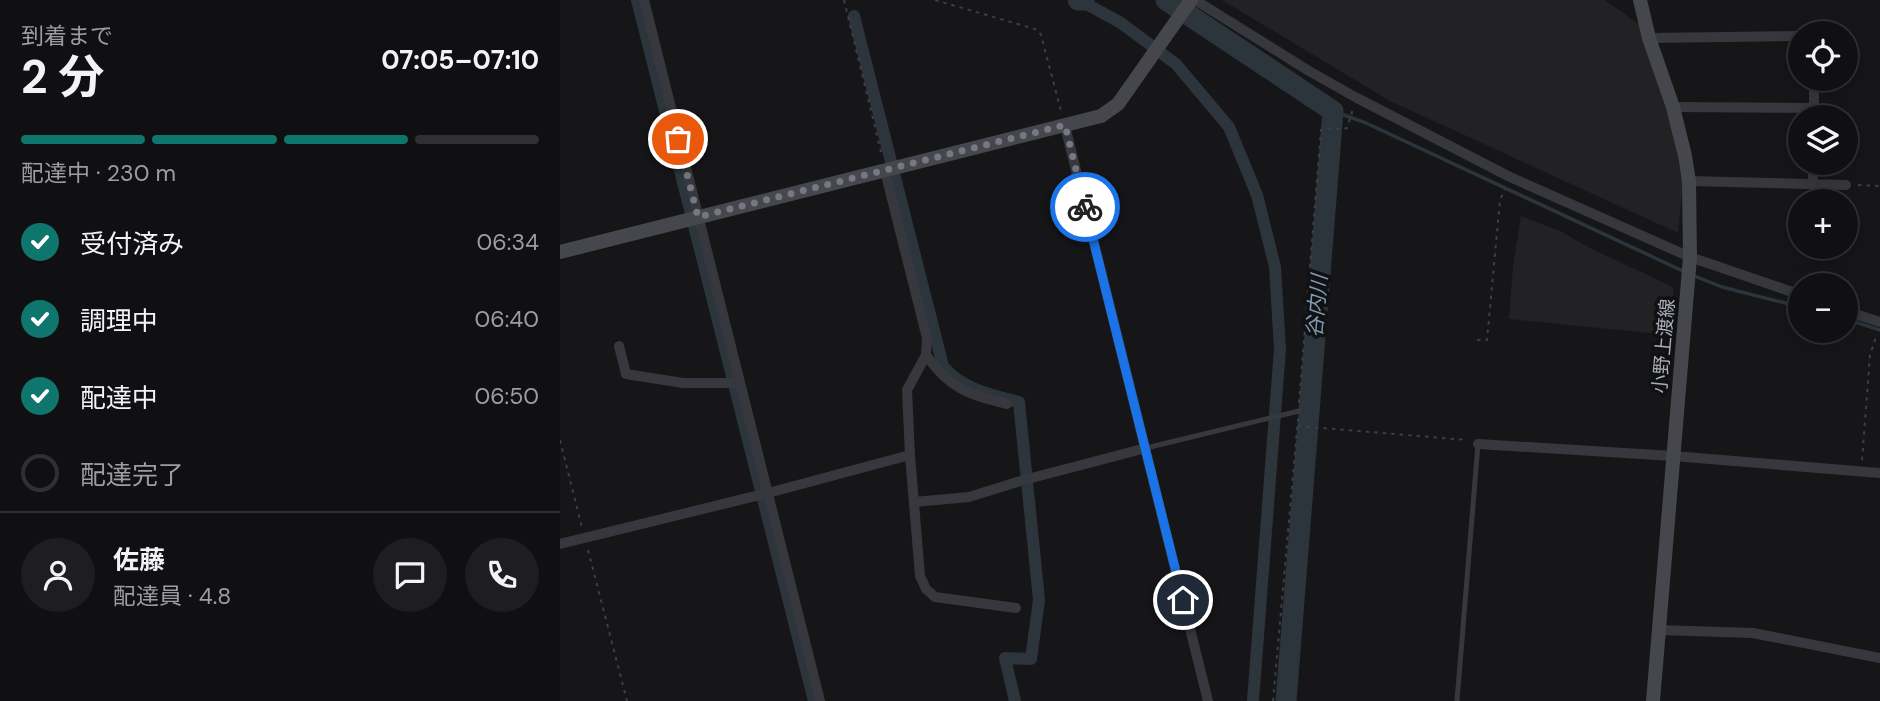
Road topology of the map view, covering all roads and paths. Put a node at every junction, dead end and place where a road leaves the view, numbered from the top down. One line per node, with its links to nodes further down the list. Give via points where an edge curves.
1 (643, 0): 19 (street)
2 (844, 0): 12 (path)
3 (935, 0): 11 (path, via 1038,30)
4 (1640, 0): 7 (main road, 小野上渡線)
5 (1192, 1): 11 (main road, via 1118,104 1101,116); 21 (street, via 1357,99 1510,177)
6 (1788, 36): 7 (street)
7 (1649, 38): 9 (main road, 小野上渡線)
8 (1355, 105): 31 (path, via 1346,128 1321,130)
9 (1673, 107): 10 (street); 14 (main road, 小野上渡線)
10 (1788, 111)
11 (1065, 125): 12 (main road); 35 (street)
12 (885, 171): 19 (main road); 28 (street, via 927,338)
13 (1813, 175): 16 (street)
14 (1689, 181): 16 (street); 21 (main road, 小野上渡線)
15 (1507, 183): 26 (path, via 1500,200 1487,340)
16 (1813, 183): 17 (street)
17 (1846, 185): 18 (path)
18 (1880, 186)
19 (698, 217): 20 (main road); 29 (street)
20 (560, 252)
21 (1690, 257): 22 (street); 37 (main road, 小野上渡線, via 1678,326)
22 (1788, 291)
23 (1858, 315): 24 (street)
24 (1880, 322)
25 (1880, 327): 38 (path, via 1870,355)
26 (1477, 340)
27 (619, 346): 29 (street, via 626,374 683,383)
28 (926, 355): 30 (street, via 956,386); 36 (street, via 907,390)
29 (740, 383): 40 (street)
30 (1007, 404)
31 (1298, 411): 32 (path); 35 (lane)
32 (1298, 426): 34 (path); 50 (path)
33 (560, 440): 42 (path)
34 (1478, 442): 37 (street); 51 (lane)
35 (1146, 449): 41 (street, via 969,497); 49 (street)
36 (909, 455): 40 (street); 41 (street)
37 (1673, 456): 38 (street); 45 (main road, 小野上渡線)
38 (1861, 472): 39 (street)
39 (1880, 473)
40 (768, 493): 42 (street); 48 (street)
41 (914, 502): 44 (street, via 920,576 926,589 935,597)
42 (585, 538): 43 (street); 47 (path)
43 (560, 544)
44 (1016, 608)
45 (1659, 630): 46 (street, via 1753,633); 52 (main road, 小野上渡線)
46 (1880, 658)
47 (627, 701)
48 (820, 701)
49 (1208, 701)
50 (1273, 701)
51 (1457, 701)
52 (1653, 701)

